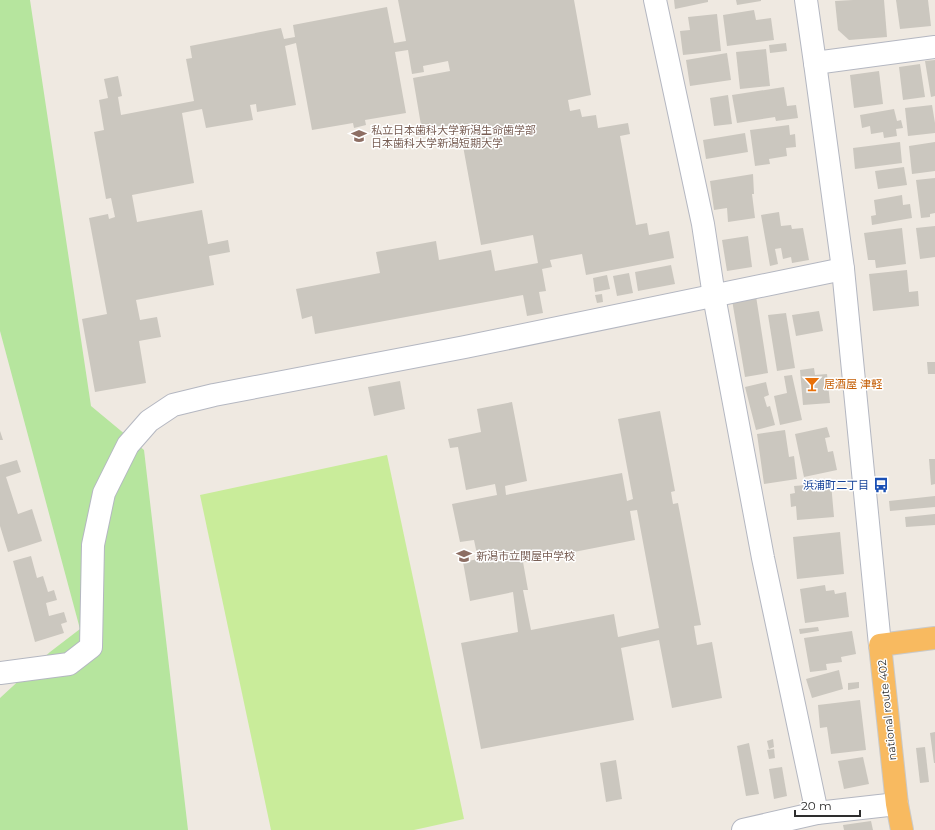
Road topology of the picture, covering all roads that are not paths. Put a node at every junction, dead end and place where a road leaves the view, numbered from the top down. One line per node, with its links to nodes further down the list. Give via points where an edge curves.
1 (654, 0): 6 (street, via 703,224)
2 (806, 0): 4 (street)
3 (935, 47): 4 (street)
4 (815, 63): 5 (street)
5 (843, 269): 6 (street); 8 (street)
6 (714, 296): 9 (street, via 173,405 149,421 128,445 104,493 93,545 90,647 69,664); 11 (street, via 763,558)
7 (935, 638): 8 (highway, national route 402)
8 (880, 645): 10 (highway, national route 402)
9 (0, 672)
10 (897, 804): 11 (street); 13 (highway, national route 402)
11 (817, 813): 12 (street)
12 (743, 830)
13 (902, 830)

